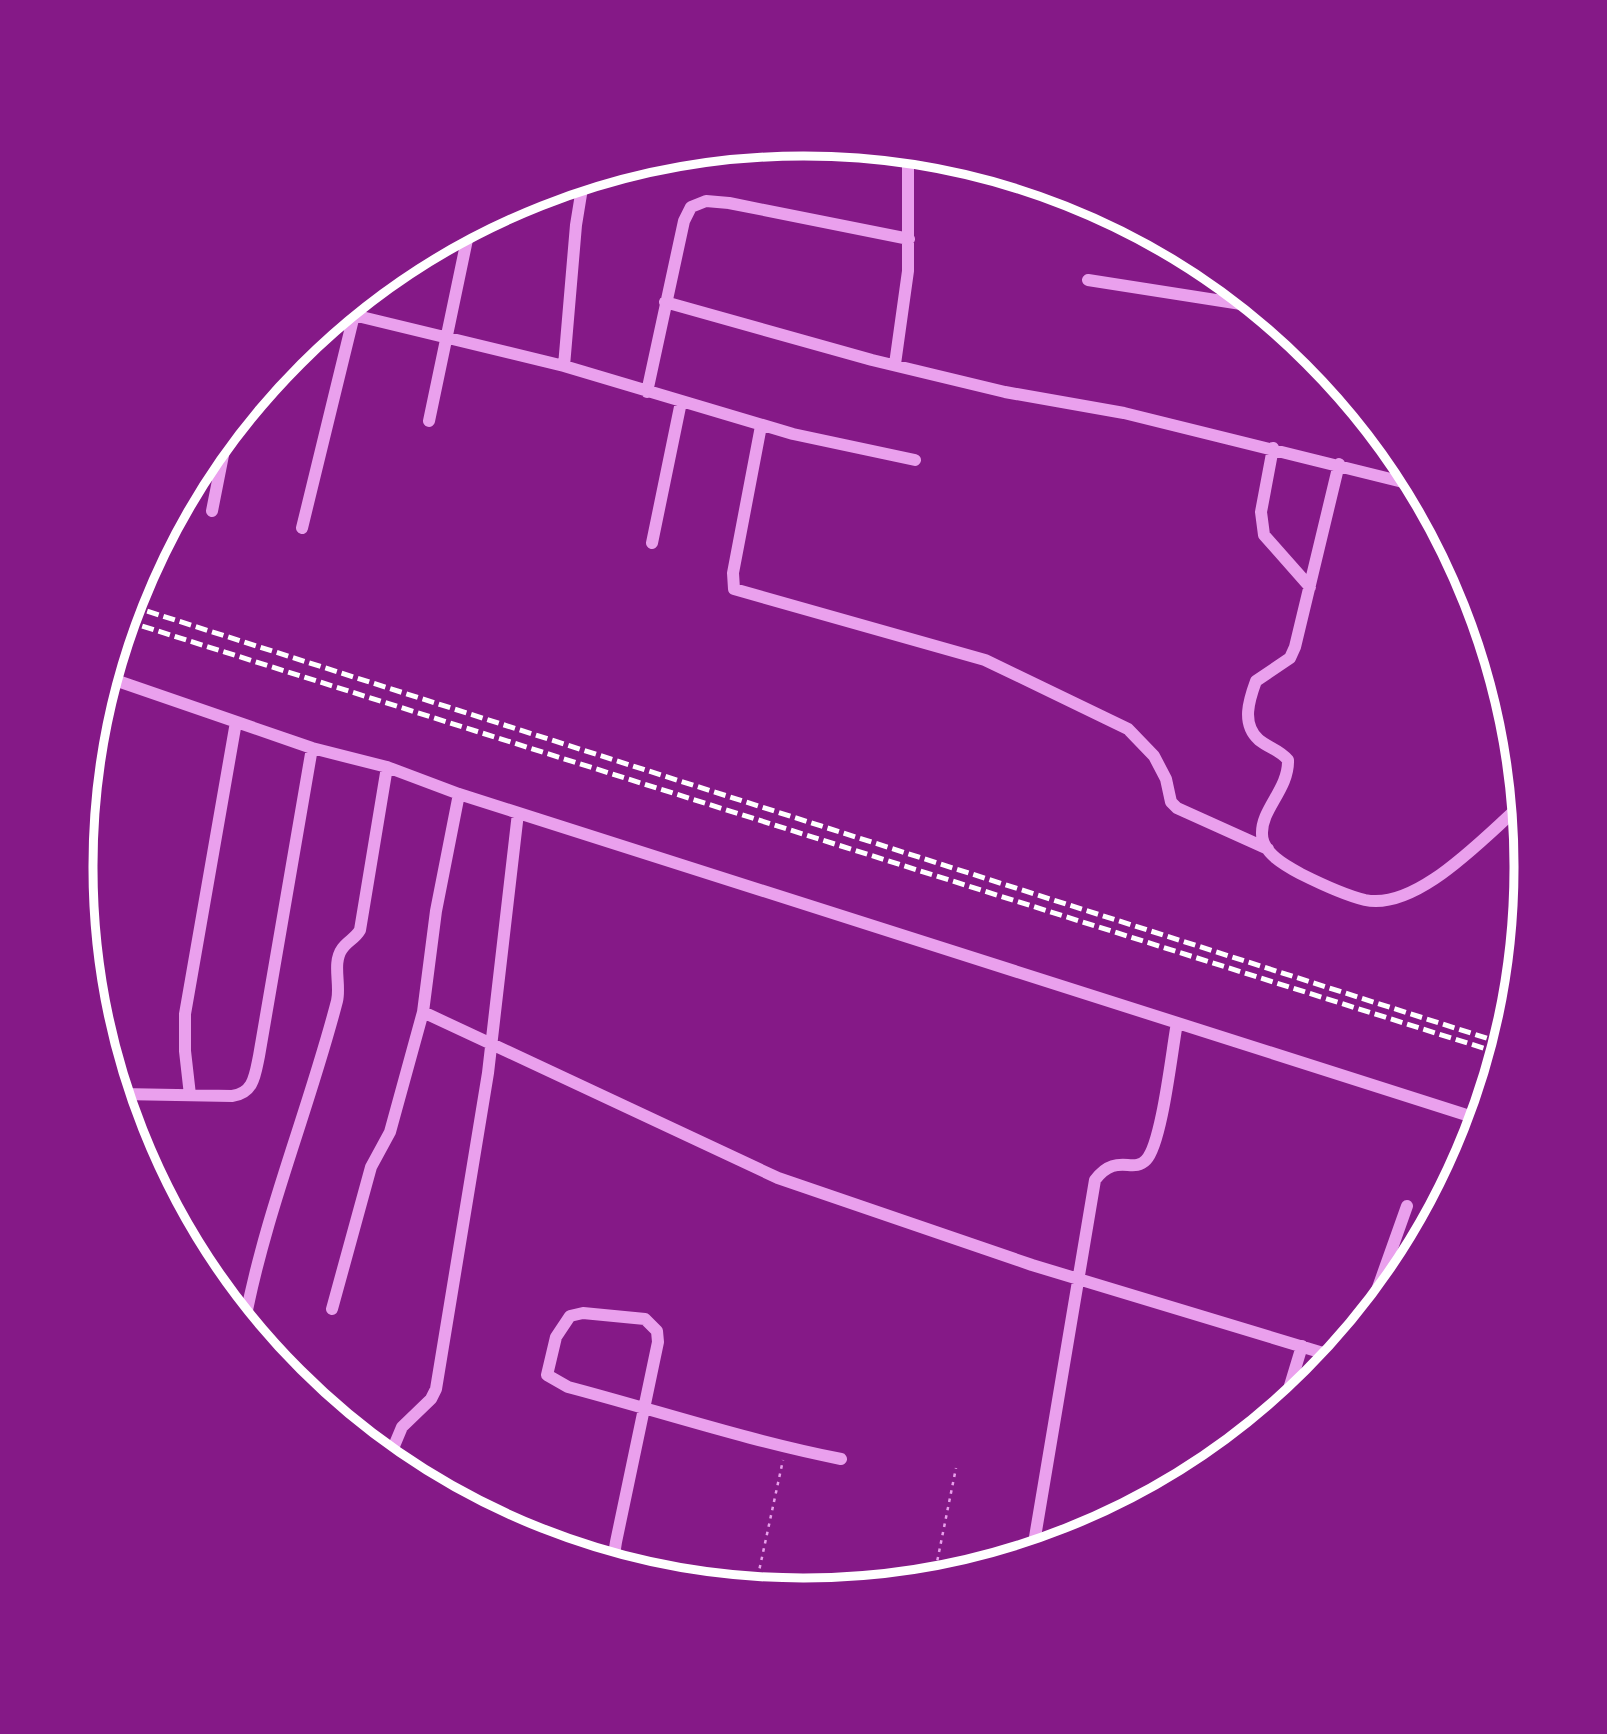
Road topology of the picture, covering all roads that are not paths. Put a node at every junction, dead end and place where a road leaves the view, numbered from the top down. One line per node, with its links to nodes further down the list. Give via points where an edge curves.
1 (908, 164): 3 (street)
2 (581, 192): 12 (street)
3 (909, 239): 6 (street, via 706,201 691,207 684,222); 11 (street)
4 (466, 242): 10 (street)
5 (1088, 279): 7 (street)
6 (665, 302): 11 (street); 13 (street)
7 (1236, 303)
8 (356, 316): 10 (street)
9 (347, 323): 23 (street)
10 (444, 338): 12 (street); 15 (street)
11 (895, 364): 17 (street)
12 (564, 366): 13 (street)
13 (648, 392): 14 (street)
14 (681, 402): 16 (street); 24 (street)
15 (429, 421)
16 (761, 426): 19 (street); 33 (street, via 733,573 734,590 985,660 1128,729 1154,756 1177,808)
17 (1273, 448): 20 (street); 25 (street, via 1261,512 1264,535)
18 (222, 459): 22 (street)
19 (915, 460)
20 (1339, 464): 21 (street); 25 (street)
21 (1399, 481)
22 (212, 511)
23 (302, 528)
24 (652, 543)
25 (1310, 587): 33 (street, via 1290,658 1256,681 1247,714 1258,739 1288,760 1286,783 1264,823 1262,835)
26 (118, 681): 27 (street)
27 (236, 722): 28 (street); 38 (street, via 186,1014)
28 (312, 748): 29 (street); 38 (street, via 250,1088 232,1096)
29 (387, 767): 30 (street); 44 (street, via 360,930 341,949 337,1001 287,1158)
30 (459, 794): 31 (street); 34 (street, via 436,911)
31 (518, 813): 35 (street); 36 (street)
32 (1512, 813): 33 (street, via 1426,885 1389,900 1367,900 1322,883 1279,861)
33 (1268, 849)
34 (423, 1012): 36 (street); 43 (street, via 390,1132 371,1167)
35 (1177, 1023): 39 (street); 41 (street, via 1151,1152 1138,1165 1116,1163 1103,1169 1095,1180)
36 (490, 1044): 41 (street, via 778,1178); 49 (street, via 436,1389 402,1427)
37 (130, 1094): 38 (street)
38 (190, 1095)
39 (1469, 1116)
40 (1407, 1206): 42 (street)
41 (1078, 1279): 45 (street); 51 (street)
42 (1380, 1282)
43 (332, 1309)
44 (248, 1310)
45 (1303, 1346): 46 (street); 47 (street)
46 (1322, 1352)
47 (1291, 1384)
48 (645, 1407): 48 (street, via 658,1342 652,1323 595,1314 570,1316 556,1337 547,1375 568,1387); 50 (street); 52 (street)
49 (394, 1447)
50 (841, 1458)
51 (1035, 1539)
52 (615, 1552)

